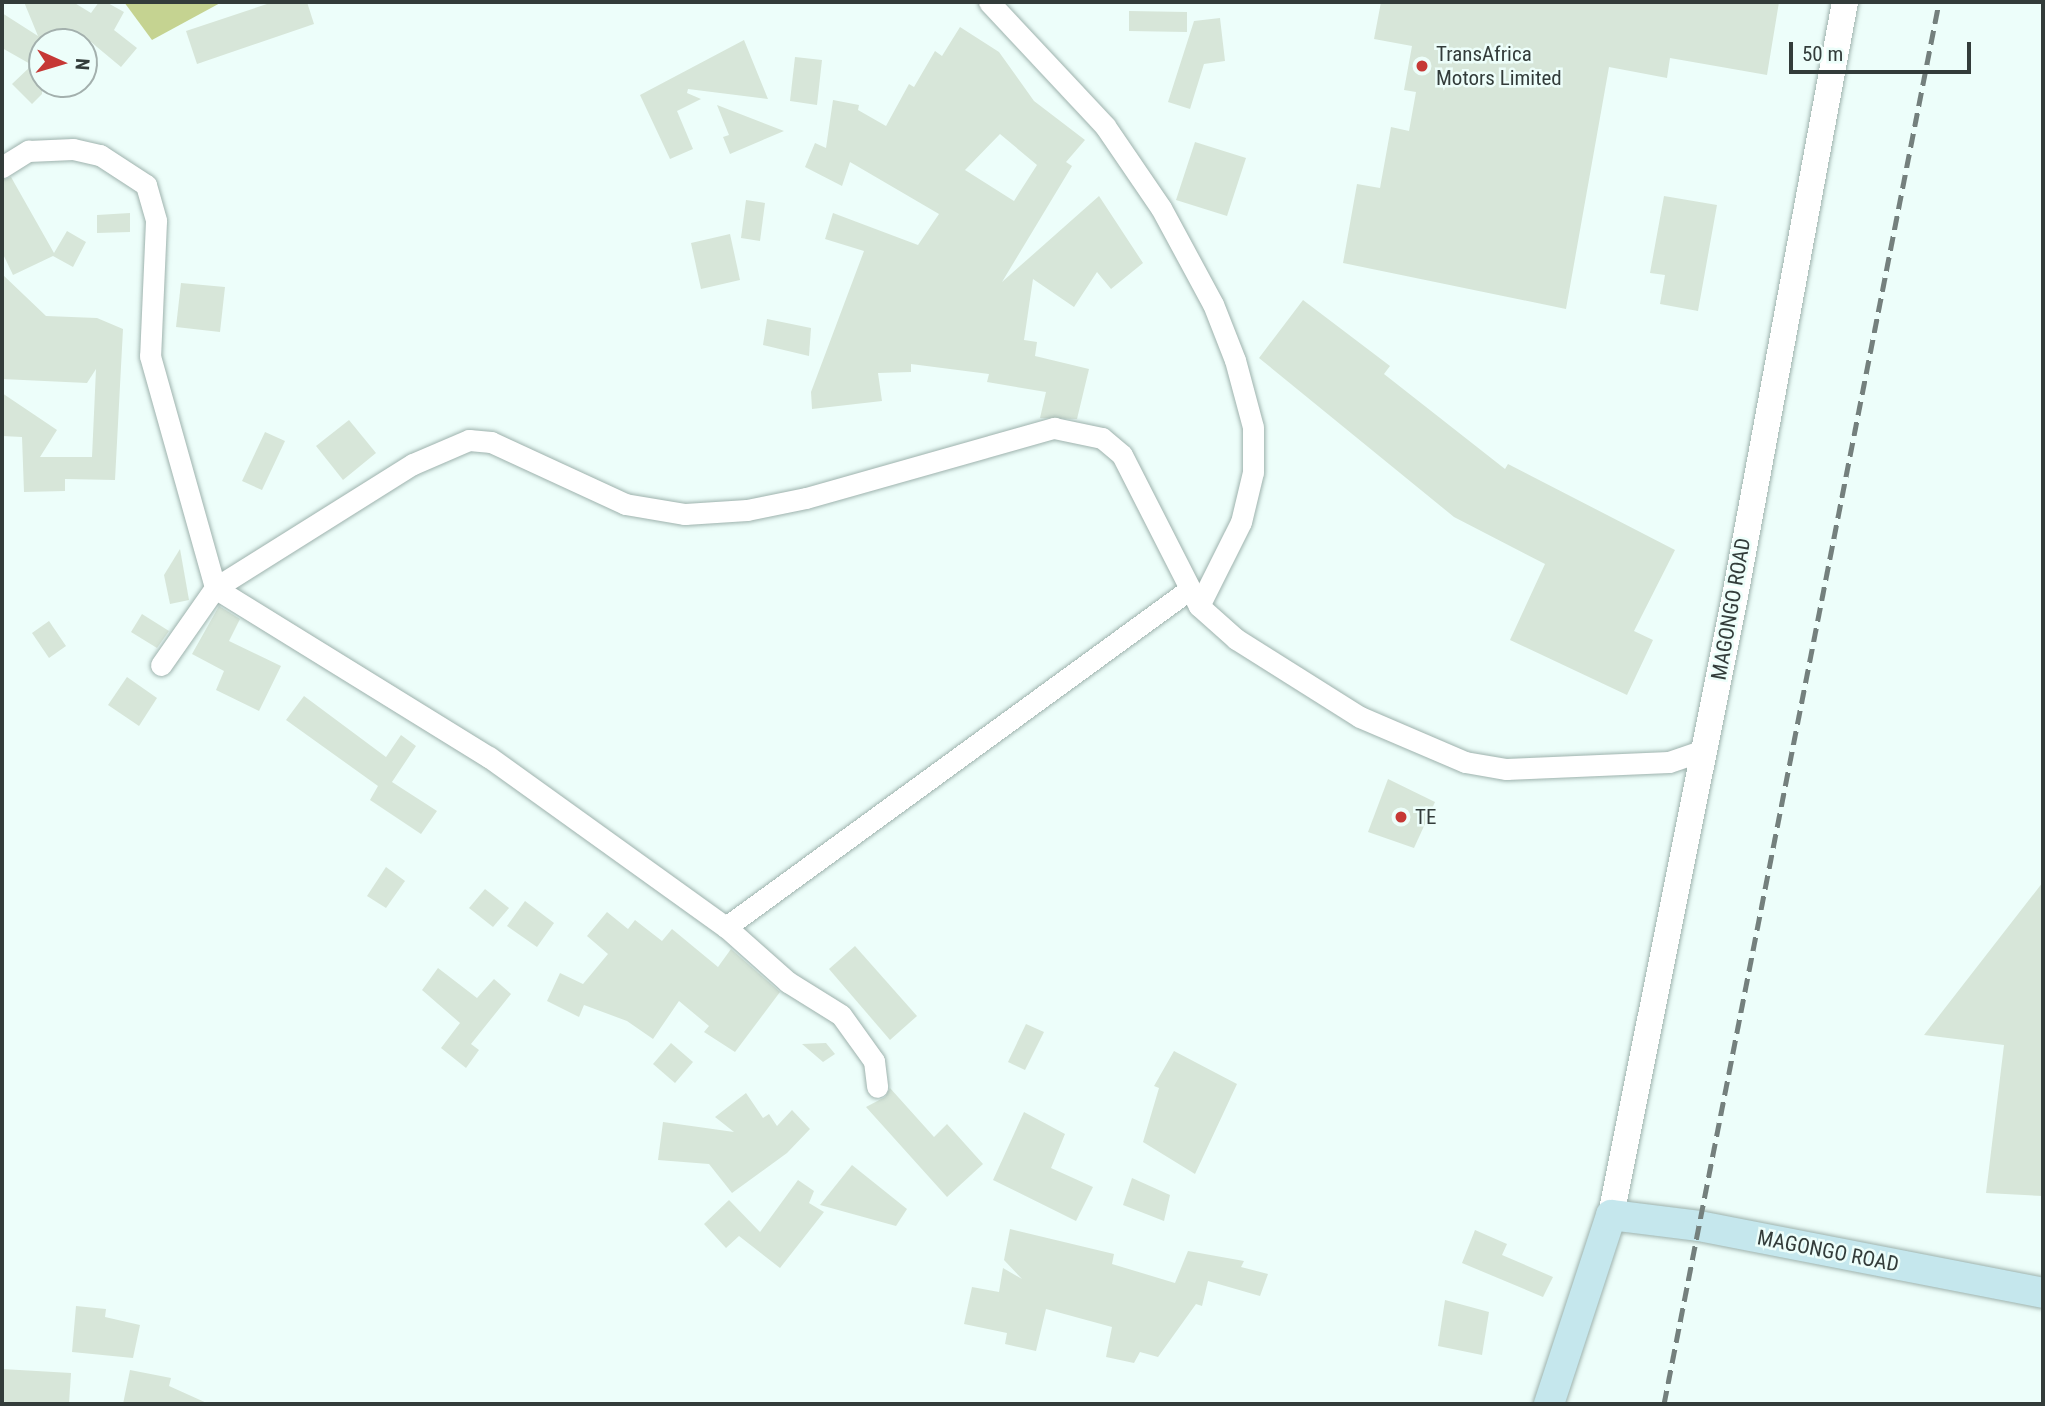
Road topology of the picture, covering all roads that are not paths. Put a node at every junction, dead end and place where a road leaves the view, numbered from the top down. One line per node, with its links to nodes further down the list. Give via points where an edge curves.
1 (989, 2): 5 (street, via 1105,126 1161,208 1213,304 1235,360 1253,427 1253,472 1241,522)
2 (1845, 2): 7 (street, MAGONGO ROAD)
3 (2, 167): 4 (street, via 29,151 73,149 100,155 146,185 156,221 150,356)
4 (215, 588): 5 (street, via 413,464 468,440 491,442 625,504 685,514 747,510 806,498 1054,428 1102,438 1122,455); 6 (street); 8 (street, via 489,757)
5 (1194, 597): 7 (street, via 1236,639 1348,710 1465,762 1543,771 1669,762); 8 (street)
6 (161, 666)
7 (1704, 750): 10 (street, MAGONGO ROAD)
8 (726, 927): 9 (street, via 788,982 848,1022 874,1060)
9 (877, 1087)
10 (1611, 1214): 11 (main road, MAGONGO ROAD, via 1699,1226); 12 (main road, MAGONGO ROAD)
11 (2043, 1293)
12 (1549, 1404)

